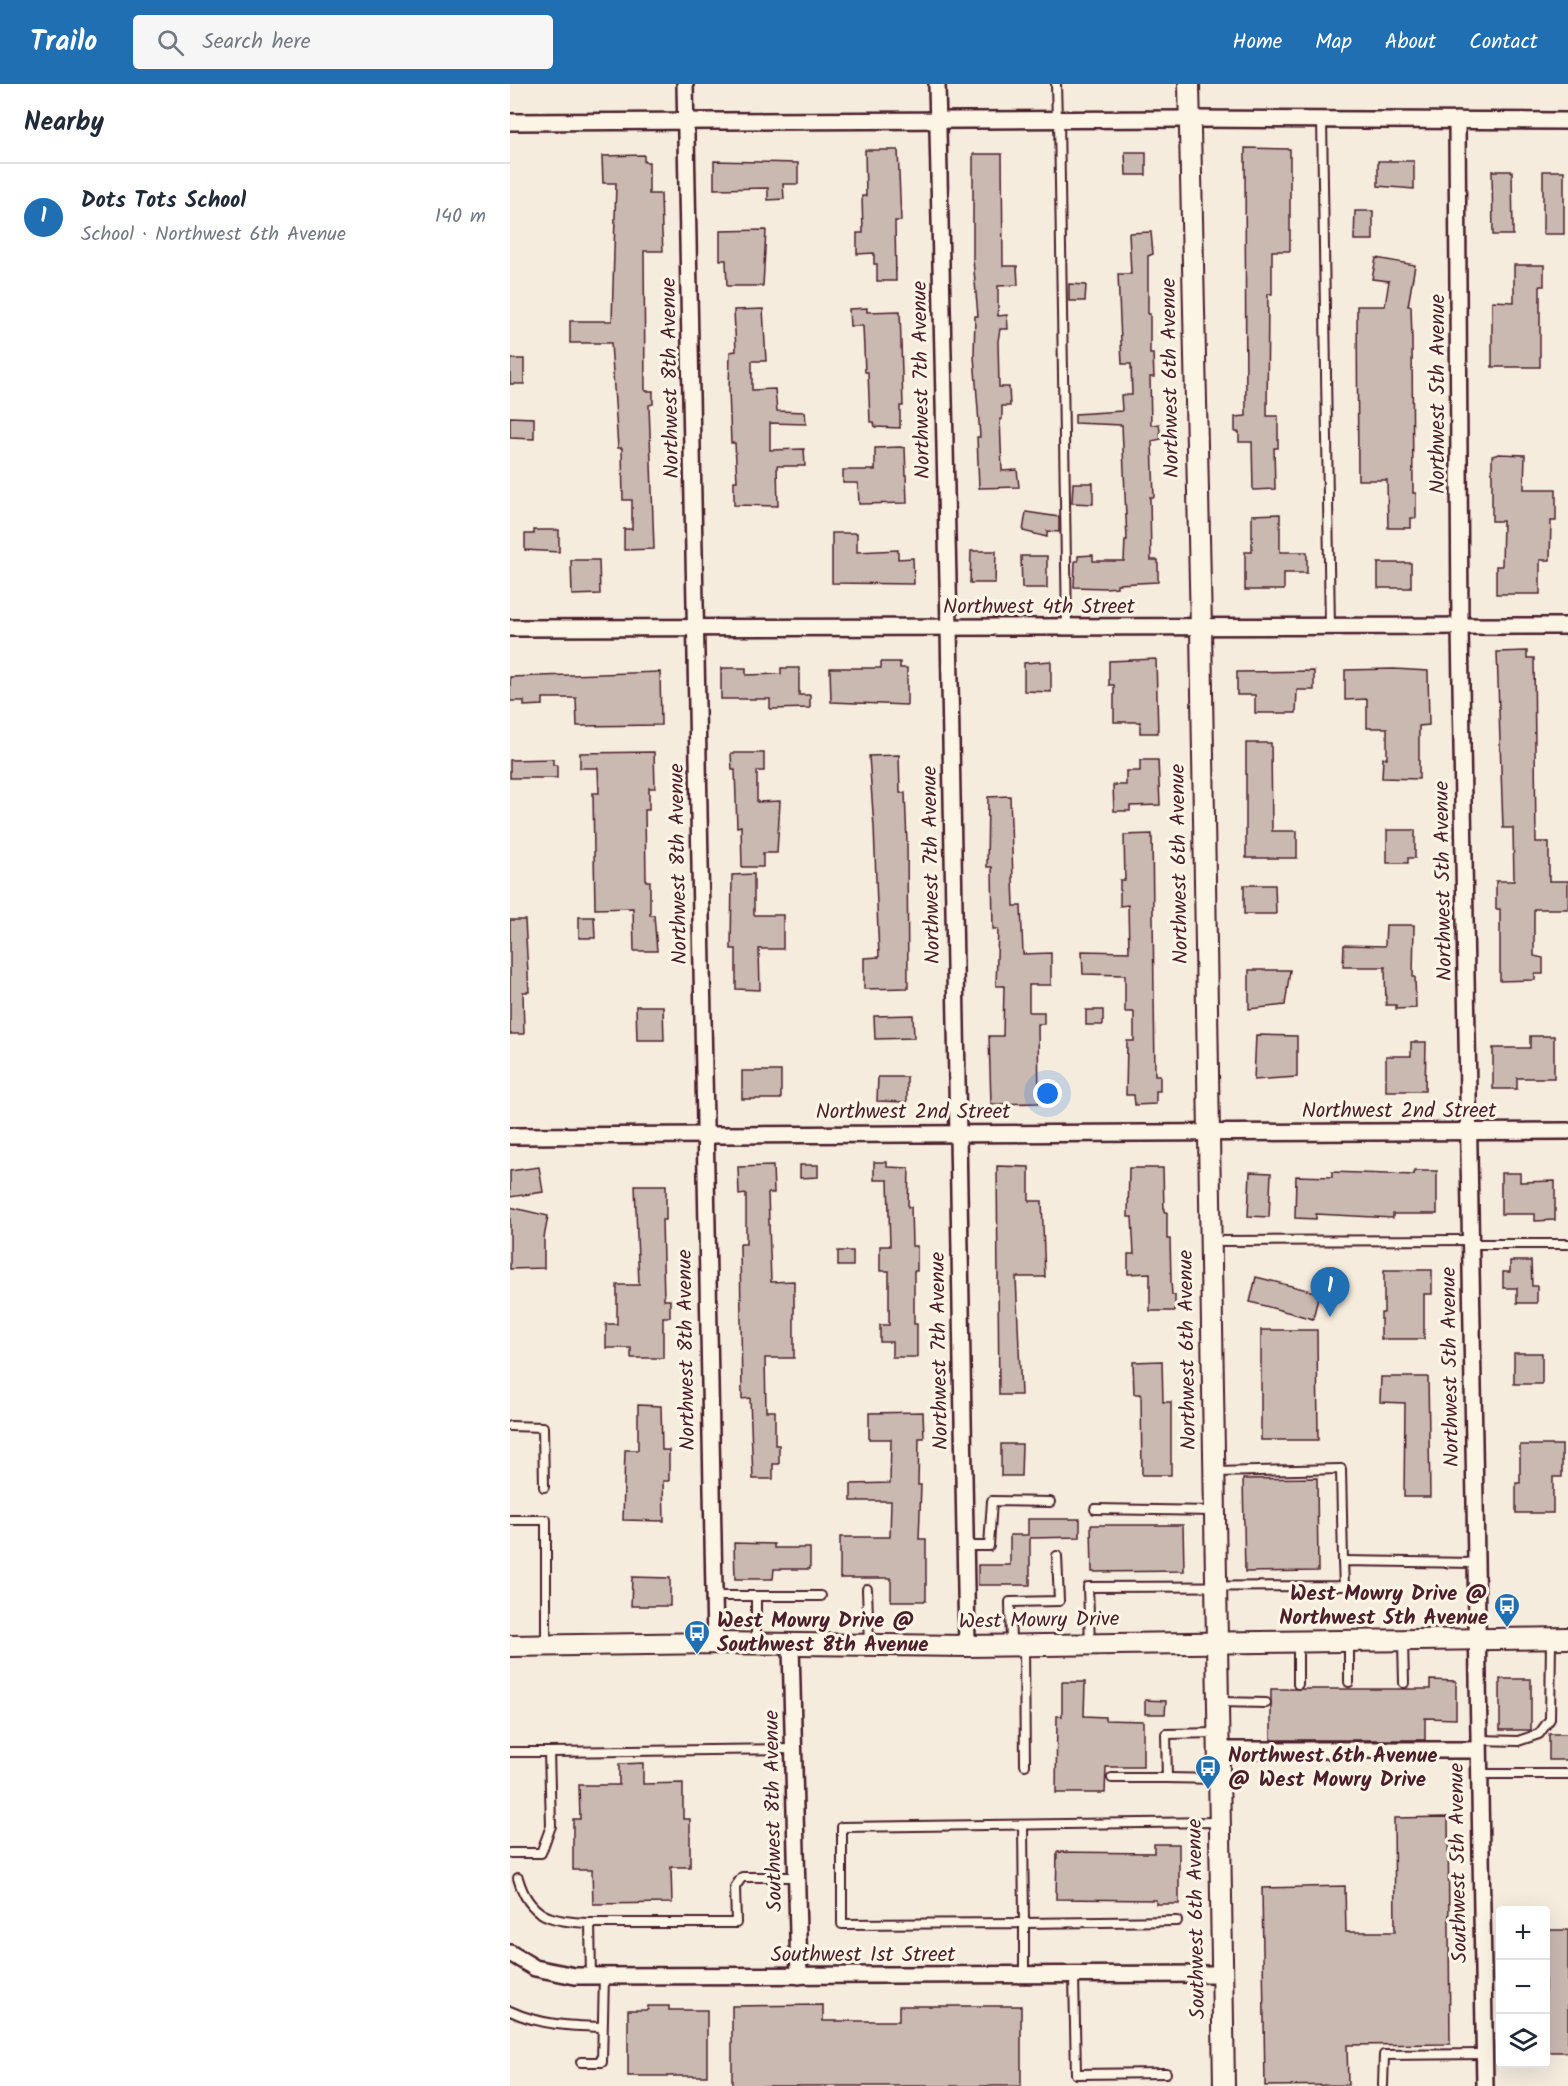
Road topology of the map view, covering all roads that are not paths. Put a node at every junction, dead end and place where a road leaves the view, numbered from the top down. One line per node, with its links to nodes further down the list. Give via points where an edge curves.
1 (685, 84): 12 (street, Northwest 8th Avenue)
2 (937, 84): 11 (street, Northwest 7th Avenue)
3 (1056, 84): 6 (lane)
4 (1188, 84): 5 (street, Northwest 6th Avenue)
5 (1189, 119): 6 (street); 7 (street); 19 (street, Northwest 6th Avenue)
6 (1058, 120): 11 (street); 18 (lane)
7 (1322, 120): 8 (street); 20 (lane)
8 (1457, 120): 9 (street); 15 (street, Northwest 5th Avenue)
9 (1568, 121)
10 (510, 122): 12 (street)
11 (938, 122): 12 (street); 14 (street, Northwest 7th Avenue)
12 (686, 123): 17 (street, Northwest 8th Avenue)
13 (1568, 626): 15 (street, Northwest 4th Street)
14 (949, 627): 17 (street, Northwest 4th Street); 18 (street, Northwest 4th Street); 23 (street, Northwest 7th Avenue)
15 (1460, 627): 20 (street, Northwest 4th Street); 24 (street, Northwest 5th Avenue)
16 (510, 628): 17 (street, Northwest 4th Street)
17 (698, 628): 25 (street, Northwest 8th Avenue)
18 (1067, 628): 19 (street, Northwest 4th Street)
19 (1201, 628): 20 (street, Northwest 4th Street); 21 (street, Northwest 6th Avenue)
20 (1330, 628)
21 (1208, 1131): 23 (street, Northwest 2nd Street); 24 (street, Northwest 2nd Street); 27 (street, Northwest 6th Avenue)
22 (1568, 1131): 24 (street, Northwest 2nd Street)
23 (957, 1132): 25 (street, Northwest 2nd Street); 37 (street, Northwest 7th Avenue)
24 (1469, 1132): 28 (street, Northwest 5th Avenue)
25 (703, 1135): 26 (street, Northwest 2nd Street); 43 (street, Northwest 8th Avenue)
26 (510, 1136)
27 (1210, 1241): 28 (lane); 31 (street, Northwest 6th Avenue)
28 (1471, 1242): 29 (lane); 40 (street, Northwest 5th Avenue)
29 (1568, 1244)
30 (510, 1426): 32 (lane, via 543,1427)
31 (1214, 1472): 35 (street, Northwest 6th Avenue); 39 (lane, via 1341,1469)
32 (544, 1487)
33 (1050, 1502): 37 (lane, via 992,1501 989,1546)
34 (1095, 1509): 35 (lane)
35 (1215, 1511): 41 (street, Northwest 6th Avenue)
36 (510, 1520): 59 (lane, via 546,1521)
37 (965, 1546): 60 (street, Northwest 7th Avenue)
38 (1057, 1556): 56 (lane, via 1059,1600 1010,1602)
39 (1343, 1561): 40 (lane); 41 (lane, via 1344,1586)
40 (1475, 1563): 47 (street, Northwest 5th Avenue)
41 (1216, 1586): 52 (street, Northwest 6th Avenue); 57 (lane, via 1088,1587)
42 (867, 1589): 55 (lane)
43 (714, 1596): 44 (lane); 51 (street, Northwest 8th Avenue)
44 (756, 1596): 45 (lane); 53 (lane)
45 (821, 1596)
46 (1559, 1639): 47 (street, West Mowry Drive); 67 (lane, via 1551,1719 1539,1734 1518,1741)
47 (1476, 1640): 48 (street, West Mowry Drive); 67 (street, Southwest 5th Avenue)
48 (1403, 1641): 50 (street, West Mowry Drive); 62 (lane)
49 (1298, 1642): 50 (street, West Mowry Drive); 52 (street, West Mowry Drive); 63 (lane)
50 (1349, 1642): 61 (lane)
51 (715, 1643): 53 (street, West Mowry Drive); 59 (street, West Mowry Drive)
52 (1217, 1643): 57 (street, West Mowry Drive); 64 (street, Southwest 6th Avenue)
53 (756, 1644): 54 (street, West Mowry Drive)
54 (791, 1645): 55 (street, West Mowry Drive); 68 (street, Southwest 8th Avenue)
55 (868, 1645): 60 (street, West Mowry Drive)
56 (1017, 1645): 57 (street, West Mowry Drive); 60 (street, West Mowry Drive); 71 (lane)
57 (1090, 1645)
58 (510, 1646): 59 (street, West Mowry Drive)
59 (546, 1646)
60 (967, 1646)
61 (1349, 1682)
62 (1404, 1683)
63 (1298, 1684)
64 (1218, 1702): 65 (lane); 66 (street, Southwest 6th Avenue)
65 (1266, 1703)
66 (1218, 1741): 67 (street); 75 (lane, via 1166,1734); 76 (street, Southwest 6th Avenue)
67 (1478, 1745): 73 (street, Southwest 5th Avenue)
68 (793, 1749): 70 (lane); 80 (street, Southwest 8th Avenue)
69 (510, 1752): 70 (lane)
70 (549, 1752): 79 (lane, via 551,1826 541,1853)
71 (1025, 1765)
72 (1568, 1773): 73 (lane)
73 (1479, 1774): 93 (street, Southwest 5th Avenue)
74 (1112, 1778): 75 (lane)
75 (1167, 1778): 76 (lane)
76 (1219, 1779): 77 (street, Southwest 6th Avenue)
77 (1219, 1822): 78 (lane); 86 (street, Southwest 6th Avenue)
78 (1023, 1825): 84 (lane); 84 (lane, via 842,1827 842,1924)
79 (510, 1853)
80 (796, 1877): 83 (lane, via 742,1877 735,1887 736,1923); 90 (street, Southwest 8th Avenue)
81 (518, 1878): 83 (lane, via 523,1895 536,1911 558,1922)
82 (1177, 1921): 84 (lane)
83 (590, 1923): 89 (lane)
84 (1024, 1923): 87 (lane)
85 (510, 1953): 89 (street, Southwest 1st Street, via 535,1968)
86 (1221, 1974): 88 (street, Southwest 1st Street); 97 (street, Southwest 6th Avenue)
87 (1024, 1975): 88 (street, Southwest 1st Street); 90 (street, Southwest 1st Street)
88 (1074, 1975): 95 (lane, via 1076,2074)
89 (597, 1976): 90 (street, Southwest 1st Street); 92 (lane)
90 (799, 1976)
91 (510, 2011): 92 (lane, via 526,2019 557,2025)
92 (602, 2026): 94 (lane, via 602,2062)
93 (1484, 2054): 96 (lane, via 1384,2055); 98 (street, Southwest 5th Avenue)
94 (581, 2062)
95 (1166, 2073)
96 (1383, 2085)
97 (1224, 2086)
98 (1485, 2086)

